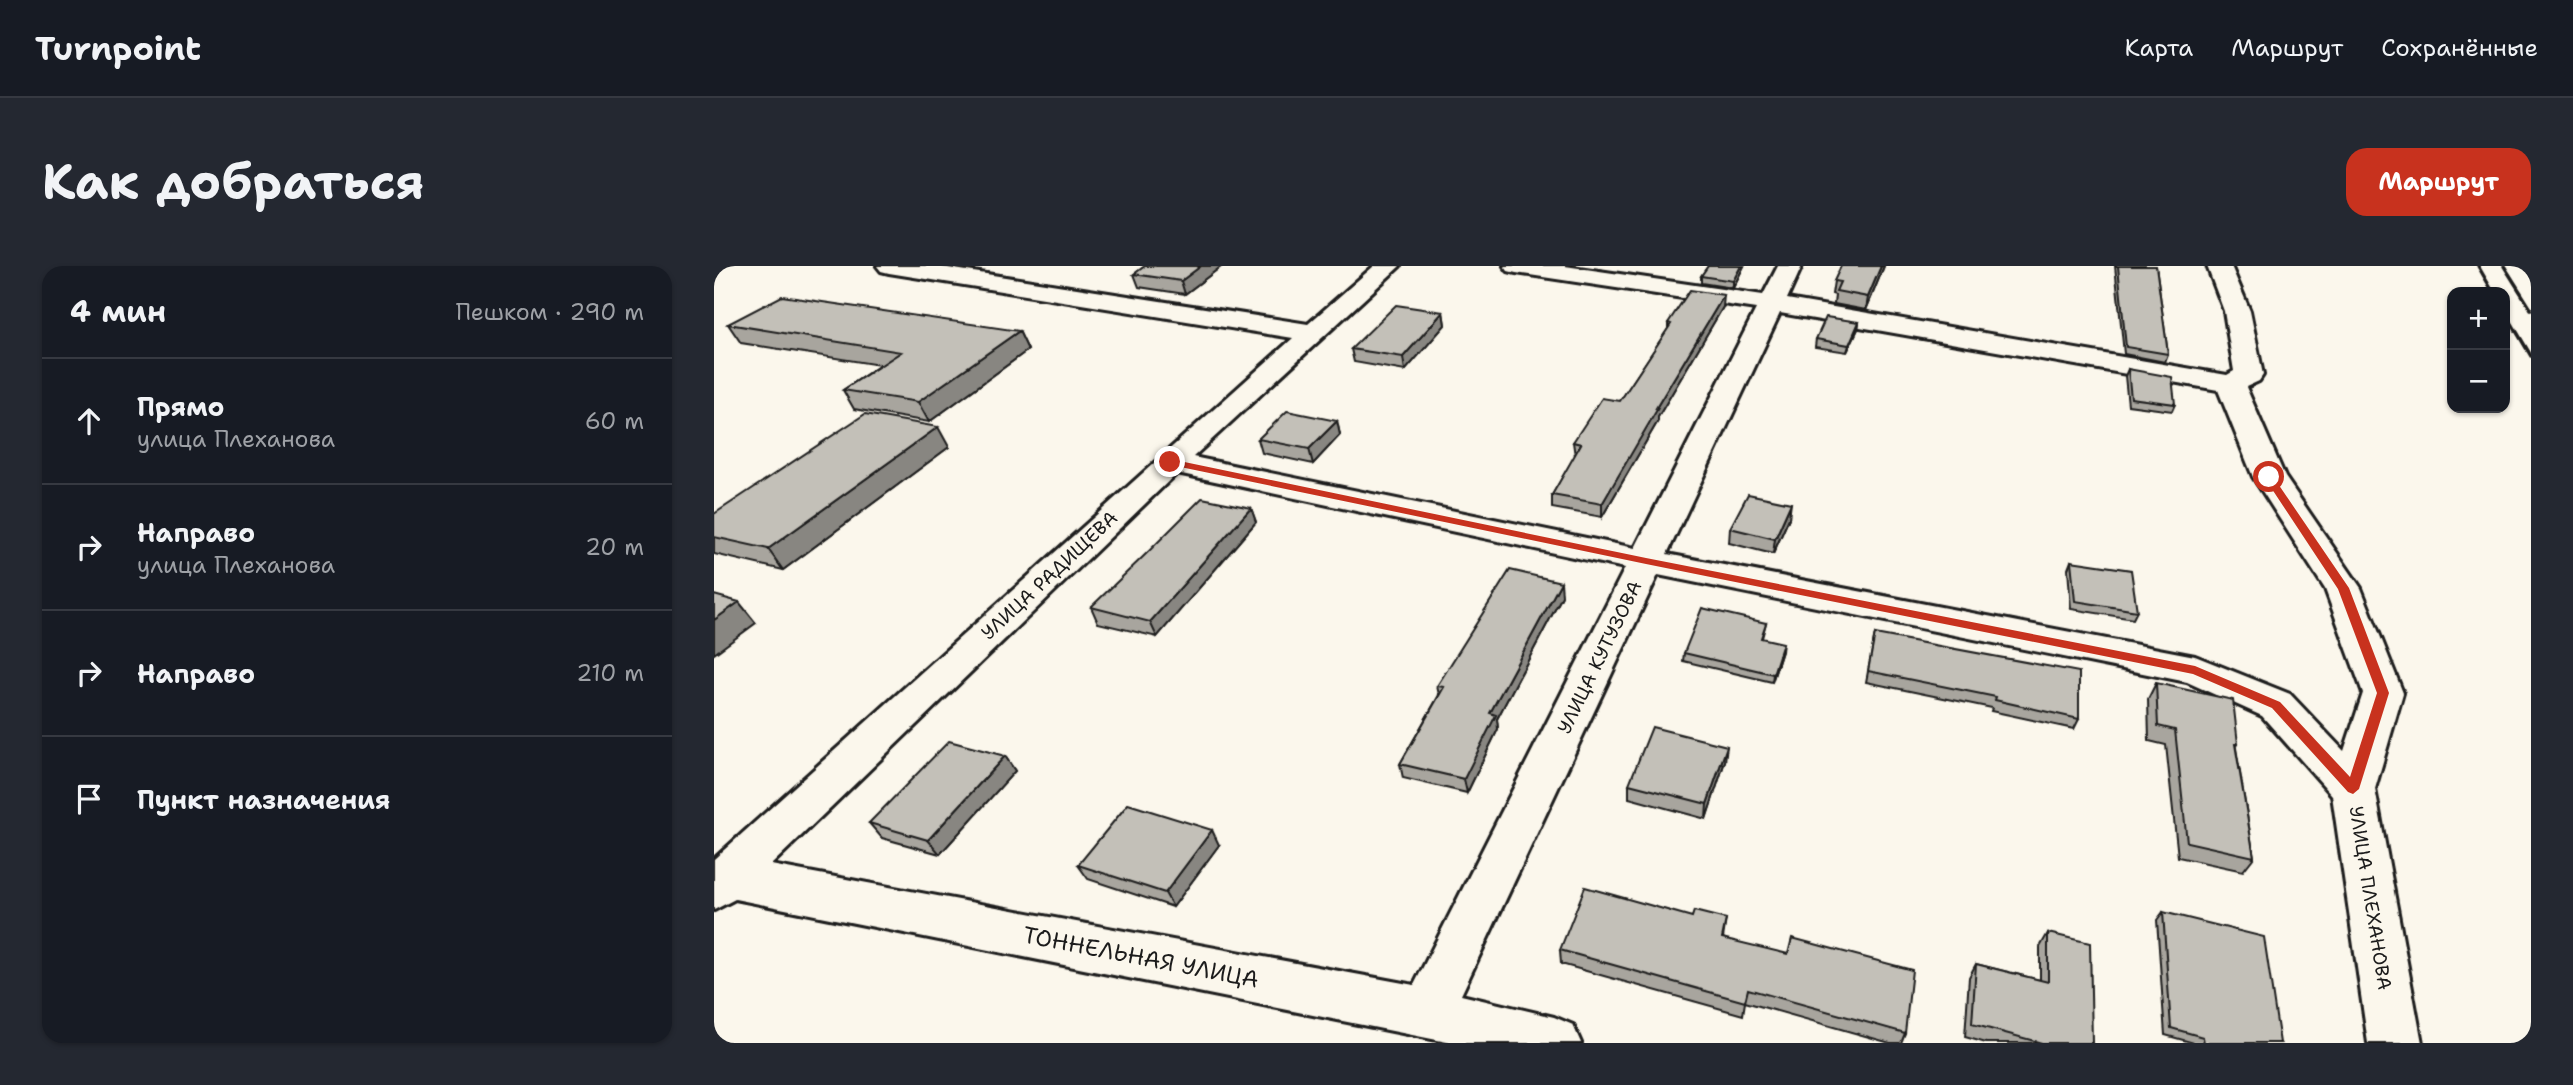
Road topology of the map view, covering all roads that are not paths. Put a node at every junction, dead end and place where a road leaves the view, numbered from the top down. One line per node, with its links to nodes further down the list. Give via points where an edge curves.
1 (889, 266): 7 (street)
2 (1388, 266): 7 (street, УЛИЦА РАДИЩЕВА)
3 (1516, 266): 6 (street)
4 (1790, 266): 6 (street, УЛИЦА КУТУЗОВА)
5 (2219, 266): 8 (street, via 2237,312 2249,375)
6 (1772, 304): 8 (street); 10 (street, УЛИЦА КУТУЗОВА)
7 (1314, 333): 9 (street, УЛИЦА РАДИЩЕВА)
8 (2230, 384): 11 (street, УЛИЦА ПЛЕХАНОВА, via 2269,477 2343,588 2383,693)
9 (1170, 462): 10 (street); 12 (street, УЛИЦА РАДИЩЕВА)
10 (1646, 561): 11 (street, via 2195,670 2276,705); 13 (street, УЛИЦА КУТУЗОВА)
11 (2353, 789): 15 (street, УЛИЦА ПЛЕХАНОВА)
12 (720, 883): 13 (street, ТОННЕЛЬНАЯ УЛИЦА)
13 (1427, 1012): 14 (street, ТОННЕЛЬНАЯ УЛИЦА)
14 (1553, 1043)
15 (2395, 1043)

